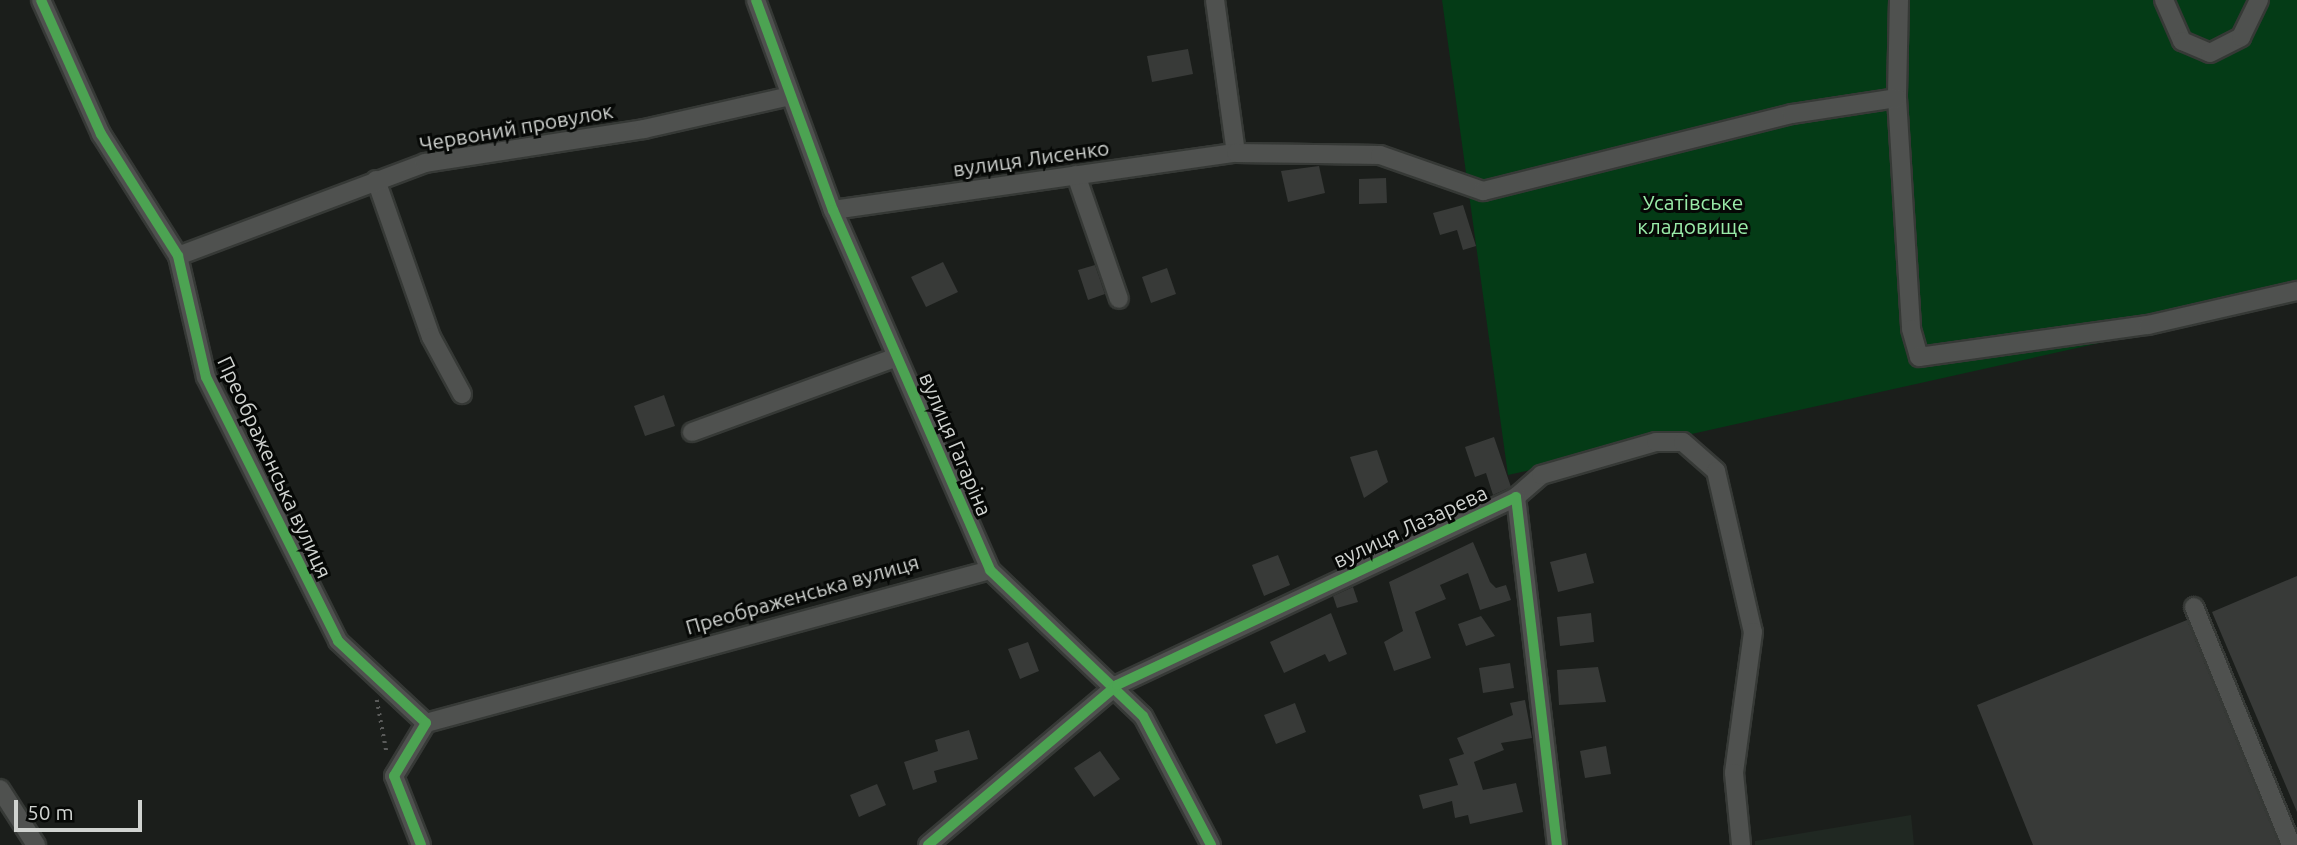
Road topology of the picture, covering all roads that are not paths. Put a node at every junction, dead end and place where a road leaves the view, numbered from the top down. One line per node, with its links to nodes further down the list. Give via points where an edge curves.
1 (41, 0): 13 (street, Преображенська вулиця, via 101,134)
2 (756, 0): 7 (street, вулиця Гагаріна)
3 (1214, 0): 9 (street)
4 (1899, 0): 8 (street)
5 (2164, 0): 6 (street, via 2182,41 2210,53 2241,37)
6 (2259, 0)
7 (790, 96): 11 (street, Червоний провулок, via 644,129 425,163); 12 (street, вулиця Гагаріна)
8 (1897, 98): 9 (street, вулиця Лисенко, via 1792,114 1483,191 1380,155); 14 (street, via 1911,329 1919,357 2148,325)
9 (1236, 153): 10 (street, вулиця Лисенко)
10 (1076, 175): 12 (street, вулиця Лисенко); 15 (street)
11 (376, 180): 13 (street, Червоний провулок); 17 (street, via 431,337)
12 (833, 210): 16 (street, вулиця Гагаріна)
13 (178, 256): 23 (street, Преображенська вулиця, via 206,377 296,562 338,640)
14 (2297, 291)
15 (1119, 299)
16 (897, 357): 18 (street); 20 (street, вулиця Гагаріна)
17 (462, 394)
18 (692, 432)
19 (1516, 497): 22 (street, вулиця Лазарева); 29 (street, вулиця Лазарева); 30 (street, via 1541,475 1656,442 1684,442 1716,471 1753,632 1734,773)
20 (989, 570): 22 (street, вулиця Гагаріна); 23 (street, Преображенська вулиця)
21 (2194, 607): 31 (street)
22 (1116, 685): 27 (street); 28 (street, вулиця Гагаріна, via 1143,716)
23 (426, 723): 26 (street, via 394,776)
24 (0, 789): 25 (street)
25 (36, 845)
26 (421, 845)
27 (928, 845)
28 (1212, 845)
29 (1557, 845)
30 (1741, 845)
31 (2291, 845)

